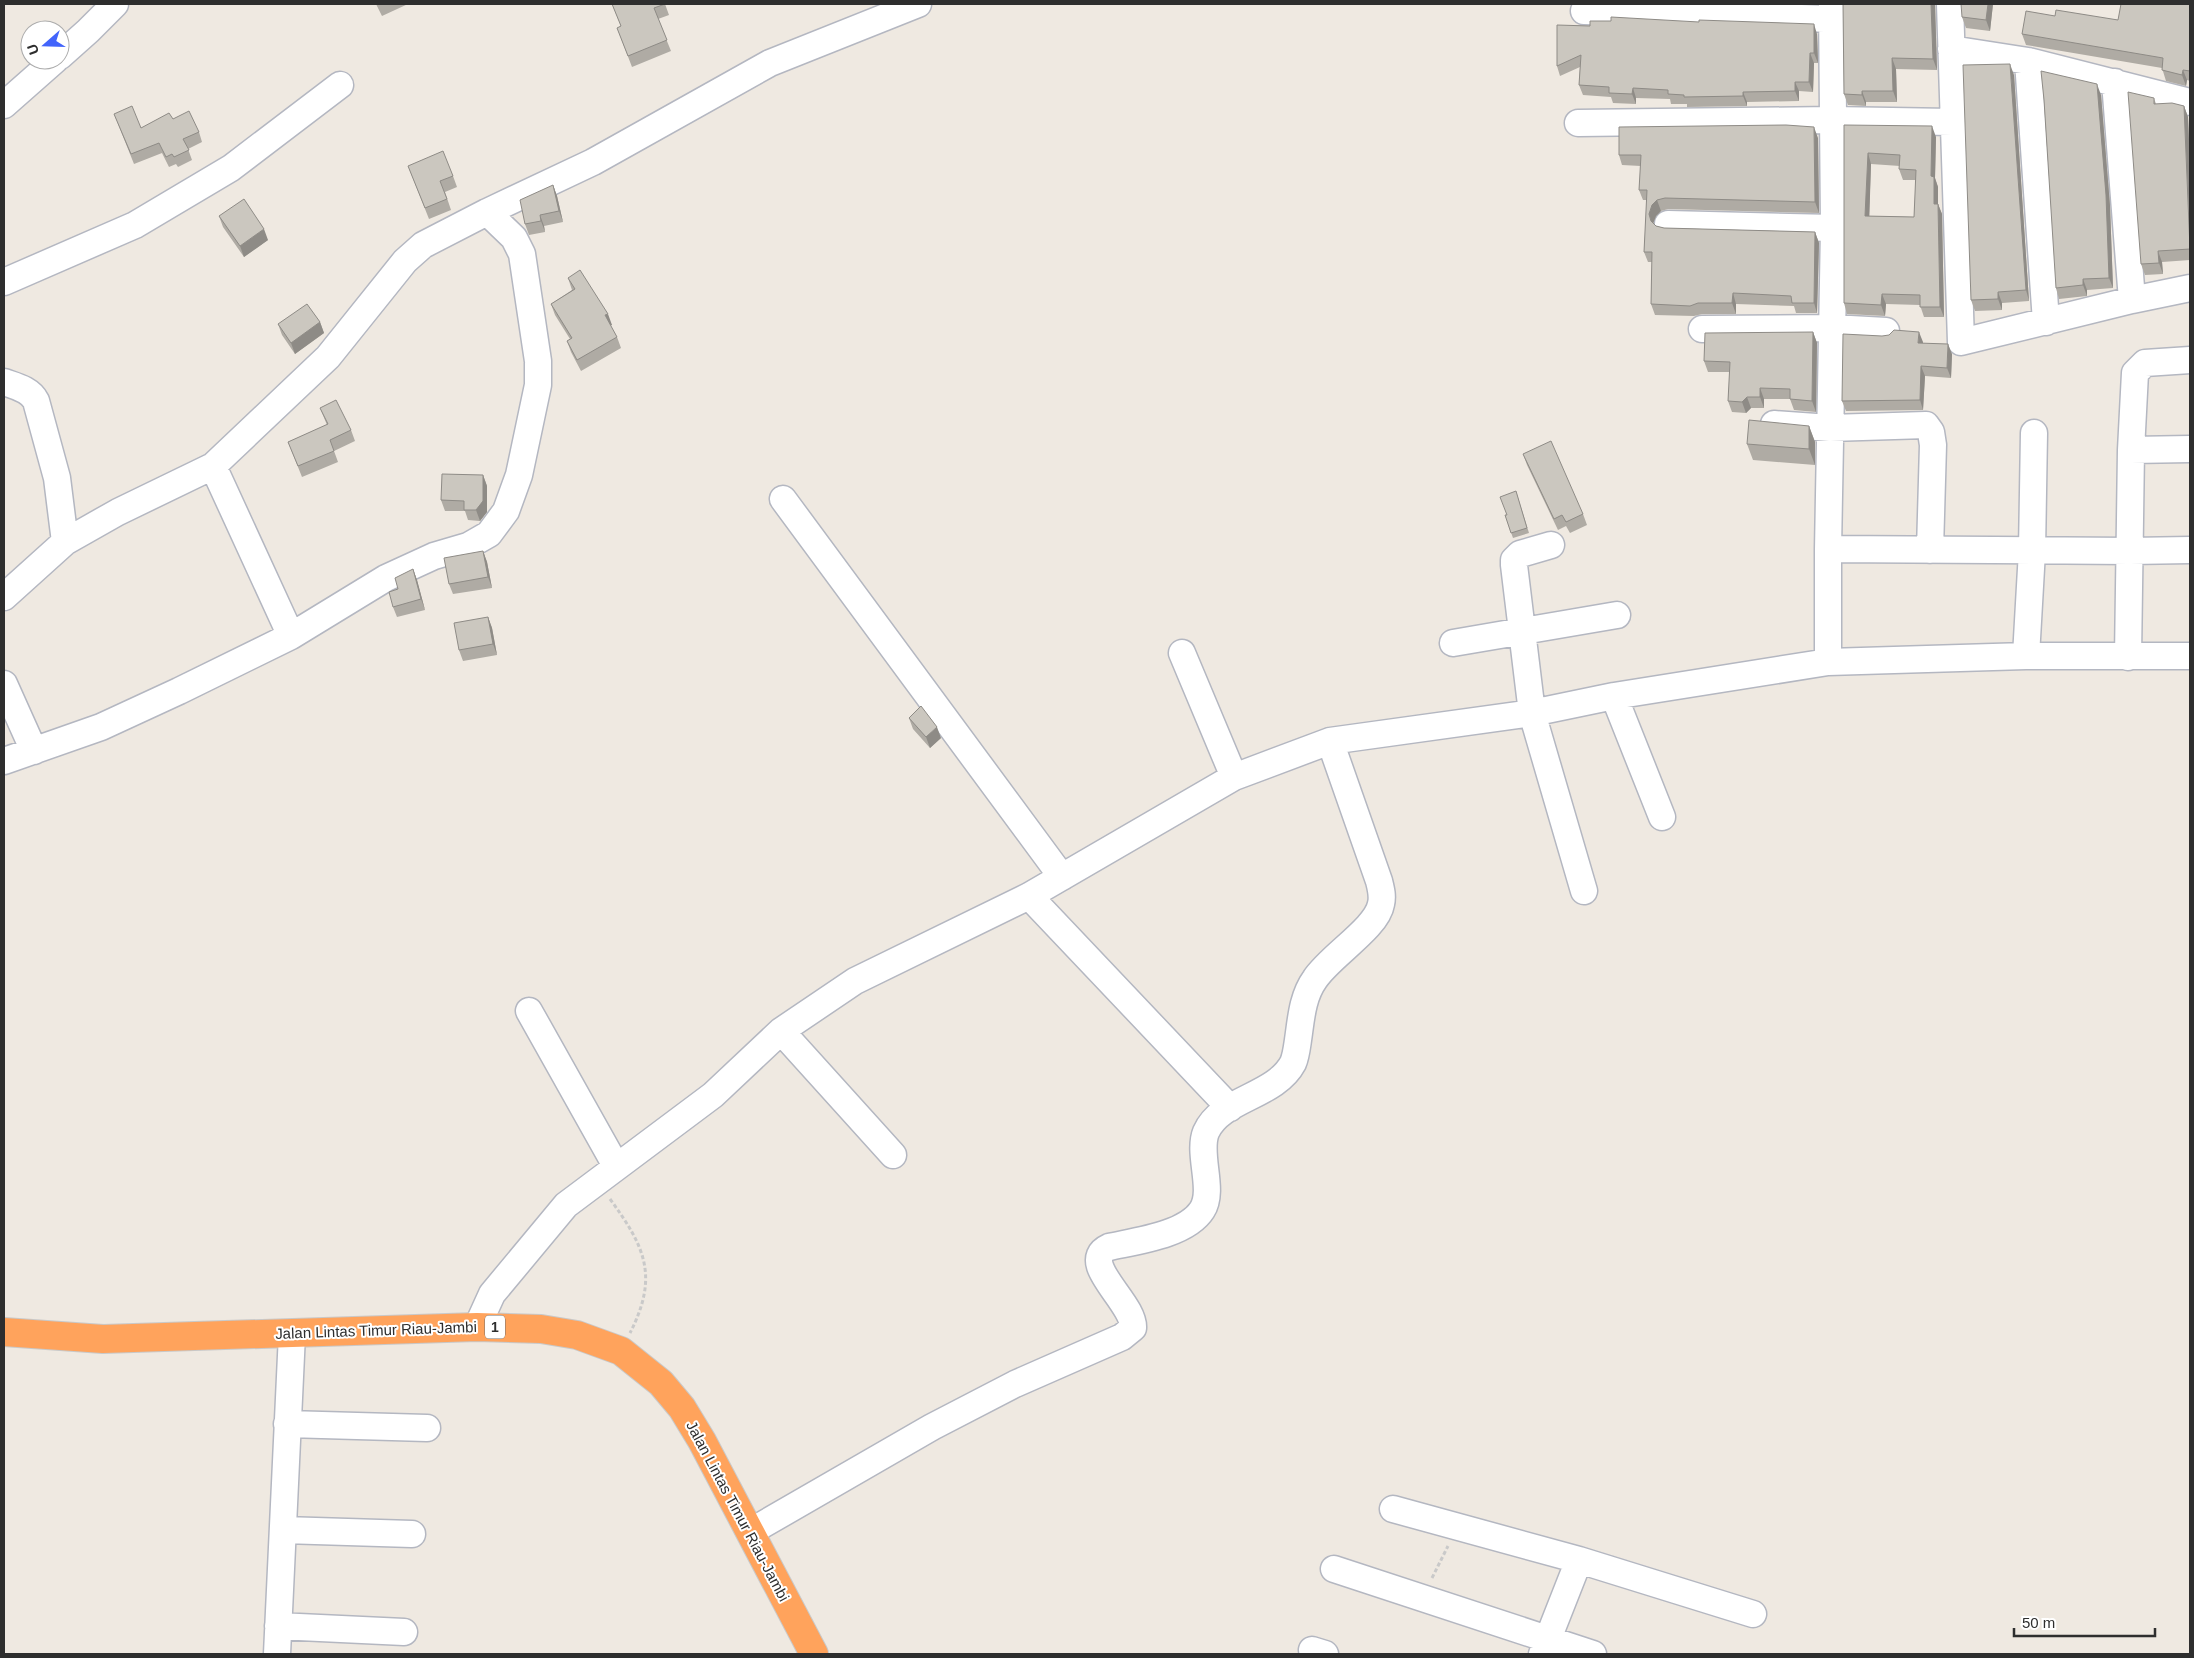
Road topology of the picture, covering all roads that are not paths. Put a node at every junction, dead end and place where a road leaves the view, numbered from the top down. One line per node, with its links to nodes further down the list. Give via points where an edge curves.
1 (115, 4): 6 (street)
2 (918, 4): 17 (street, via 770,63 594,162)
3 (1950, 4): 7 (street)
4 (1584, 11): 5 (street)
5 (1832, 12): 14 (street)
6 (70, 47)
7 (1951, 49): 8 (street); 15 (street)
8 (2028, 62): 10 (street); 23 (street)
9 (43, 70): 13 (street)
10 (2115, 82): 12 (street); 22 (street)
11 (340, 85): 20 (street, via 231,168 135,225)
12 (2190, 102)
13 (4, 104)
14 (1831, 120): 15 (street); 16 (street); 19 (street)
15 (1952, 122): 23 (street, via 1960,342)
16 (1578, 123)
17 (487, 212): 34 (street, via 423,245 405,261 328,357); 46 (street, via 514,238 522,254 538,361 538,385 519,475 506,511 489,534 468,546 434,556 386,578)
18 (1668, 224): 19 (street)
19 (1834, 228): 25 (street)
20 (5, 278)
21 (2190, 288): 22 (street)
22 (2132, 300): 23 (street)
23 (2046, 322)
24 (1702, 328): 25 (street)
25 (1832, 328): 26 (street); 30 (street)
26 (1886, 331)
27 (2190, 360): 33 (street, via 2145,363 2135,373)
28 (4, 382): 36 (street, via 34,396 36,401 55,470)
29 (1757, 422): 30 (street)
30 (1830, 428): 38 (street); 39 (street, via 1923,424 1929,427 1933,445)
31 (2034, 433): 41 (street)
32 (2190, 449): 33 (street)
33 (2131, 450): 42 (street)
34 (214, 466): 36 (street, via 118,512); 46 (street)
35 (783, 499): 61 (street)
36 (65, 542): 43 (street)
37 (1551, 545): 45 (street, via 1520,554 1514,560)
38 (1828, 549): 39 (street); 52 (street)
39 (1930, 550): 41 (street)
40 (2190, 550): 42 (street)
41 (2032, 551): 42 (street); 49 (street)
42 (2130, 551): 51 (street)
43 (4, 597)
44 (1617, 615): 45 (street)
45 (1522, 631): 47 (street); 55 (street)
46 (291, 636): 57 (street, via 118,719)
47 (1453, 643)
48 (1182, 653): 59 (street)
49 (2026, 656): 51 (street); 52 (street)
50 (2190, 656): 51 (street)
51 (2128, 657)
52 (1828, 662): 54 (street)
53 (4, 684): 57 (street)
54 (1614, 696): 55 (street); 60 (street)
55 (1532, 713): 56 (street); 62 (street)
56 (1330, 741): 59 (street); 66 (street, via 1380,881 1381,905 1374,919 1323,967 1313,982 1303,1009 1293,1062 1264,1090)
57 (34, 750): 58 (street)
58 (4, 761)
59 (1234, 777): 61 (street)
60 (1662, 817)
61 (1062, 877): 63 (street)
62 (1584, 891)
63 (1029, 896): 65 (street, via 855,981); 66 (street)
64 (529, 1012): 68 (street)
65 (781, 1031): 67 (street); 68 (street, via 713,1094)
66 (1230, 1108): 76 (street, via 1216,1117 1206,1132 1206,1190 1202,1210 1189,1223 1168,1233 1109,1247 1098,1256 1105,1276 1130,1313 1133,1328 1122,1337 1015,1384 932,1427)
67 (894, 1155)
68 (606, 1173): 69 (street, via 566,1205 492,1294)
69 (476, 1326): 71 (highway, Jalan Lintas Timur Riau-Jambi / 1); 76 (highway, Jalan Lintas Timur Riau-Jambi / 1, via 541,1329 577,1335 621,1351 662,1383 682,1408)
70 (4, 1332): 71 (highway, Jalan Lintas Timur Riau-Jambi / 1, via 103,1339)
71 (292, 1334): 72 (street)
72 (287, 1424): 73 (street); 75 (street)
73 (427, 1428)
74 (1393, 1509): 78 (street)
75 (283, 1530): 77 (street); 81 (street)
76 (750, 1532): 85 (highway, Jalan Lintas Timur Riau-Jambi / 1)
77 (412, 1534)
78 (1579, 1560): 80 (street); 83 (street)
79 (1334, 1569): 83 (street, via 1423,1597)
80 (1753, 1614)
81 (278, 1626): 82 (street); 84 (street)
82 (404, 1632)
83 (1545, 1646): 86 (street)
84 (277, 1654)
85 (814, 1654)
86 (1593, 1654)

